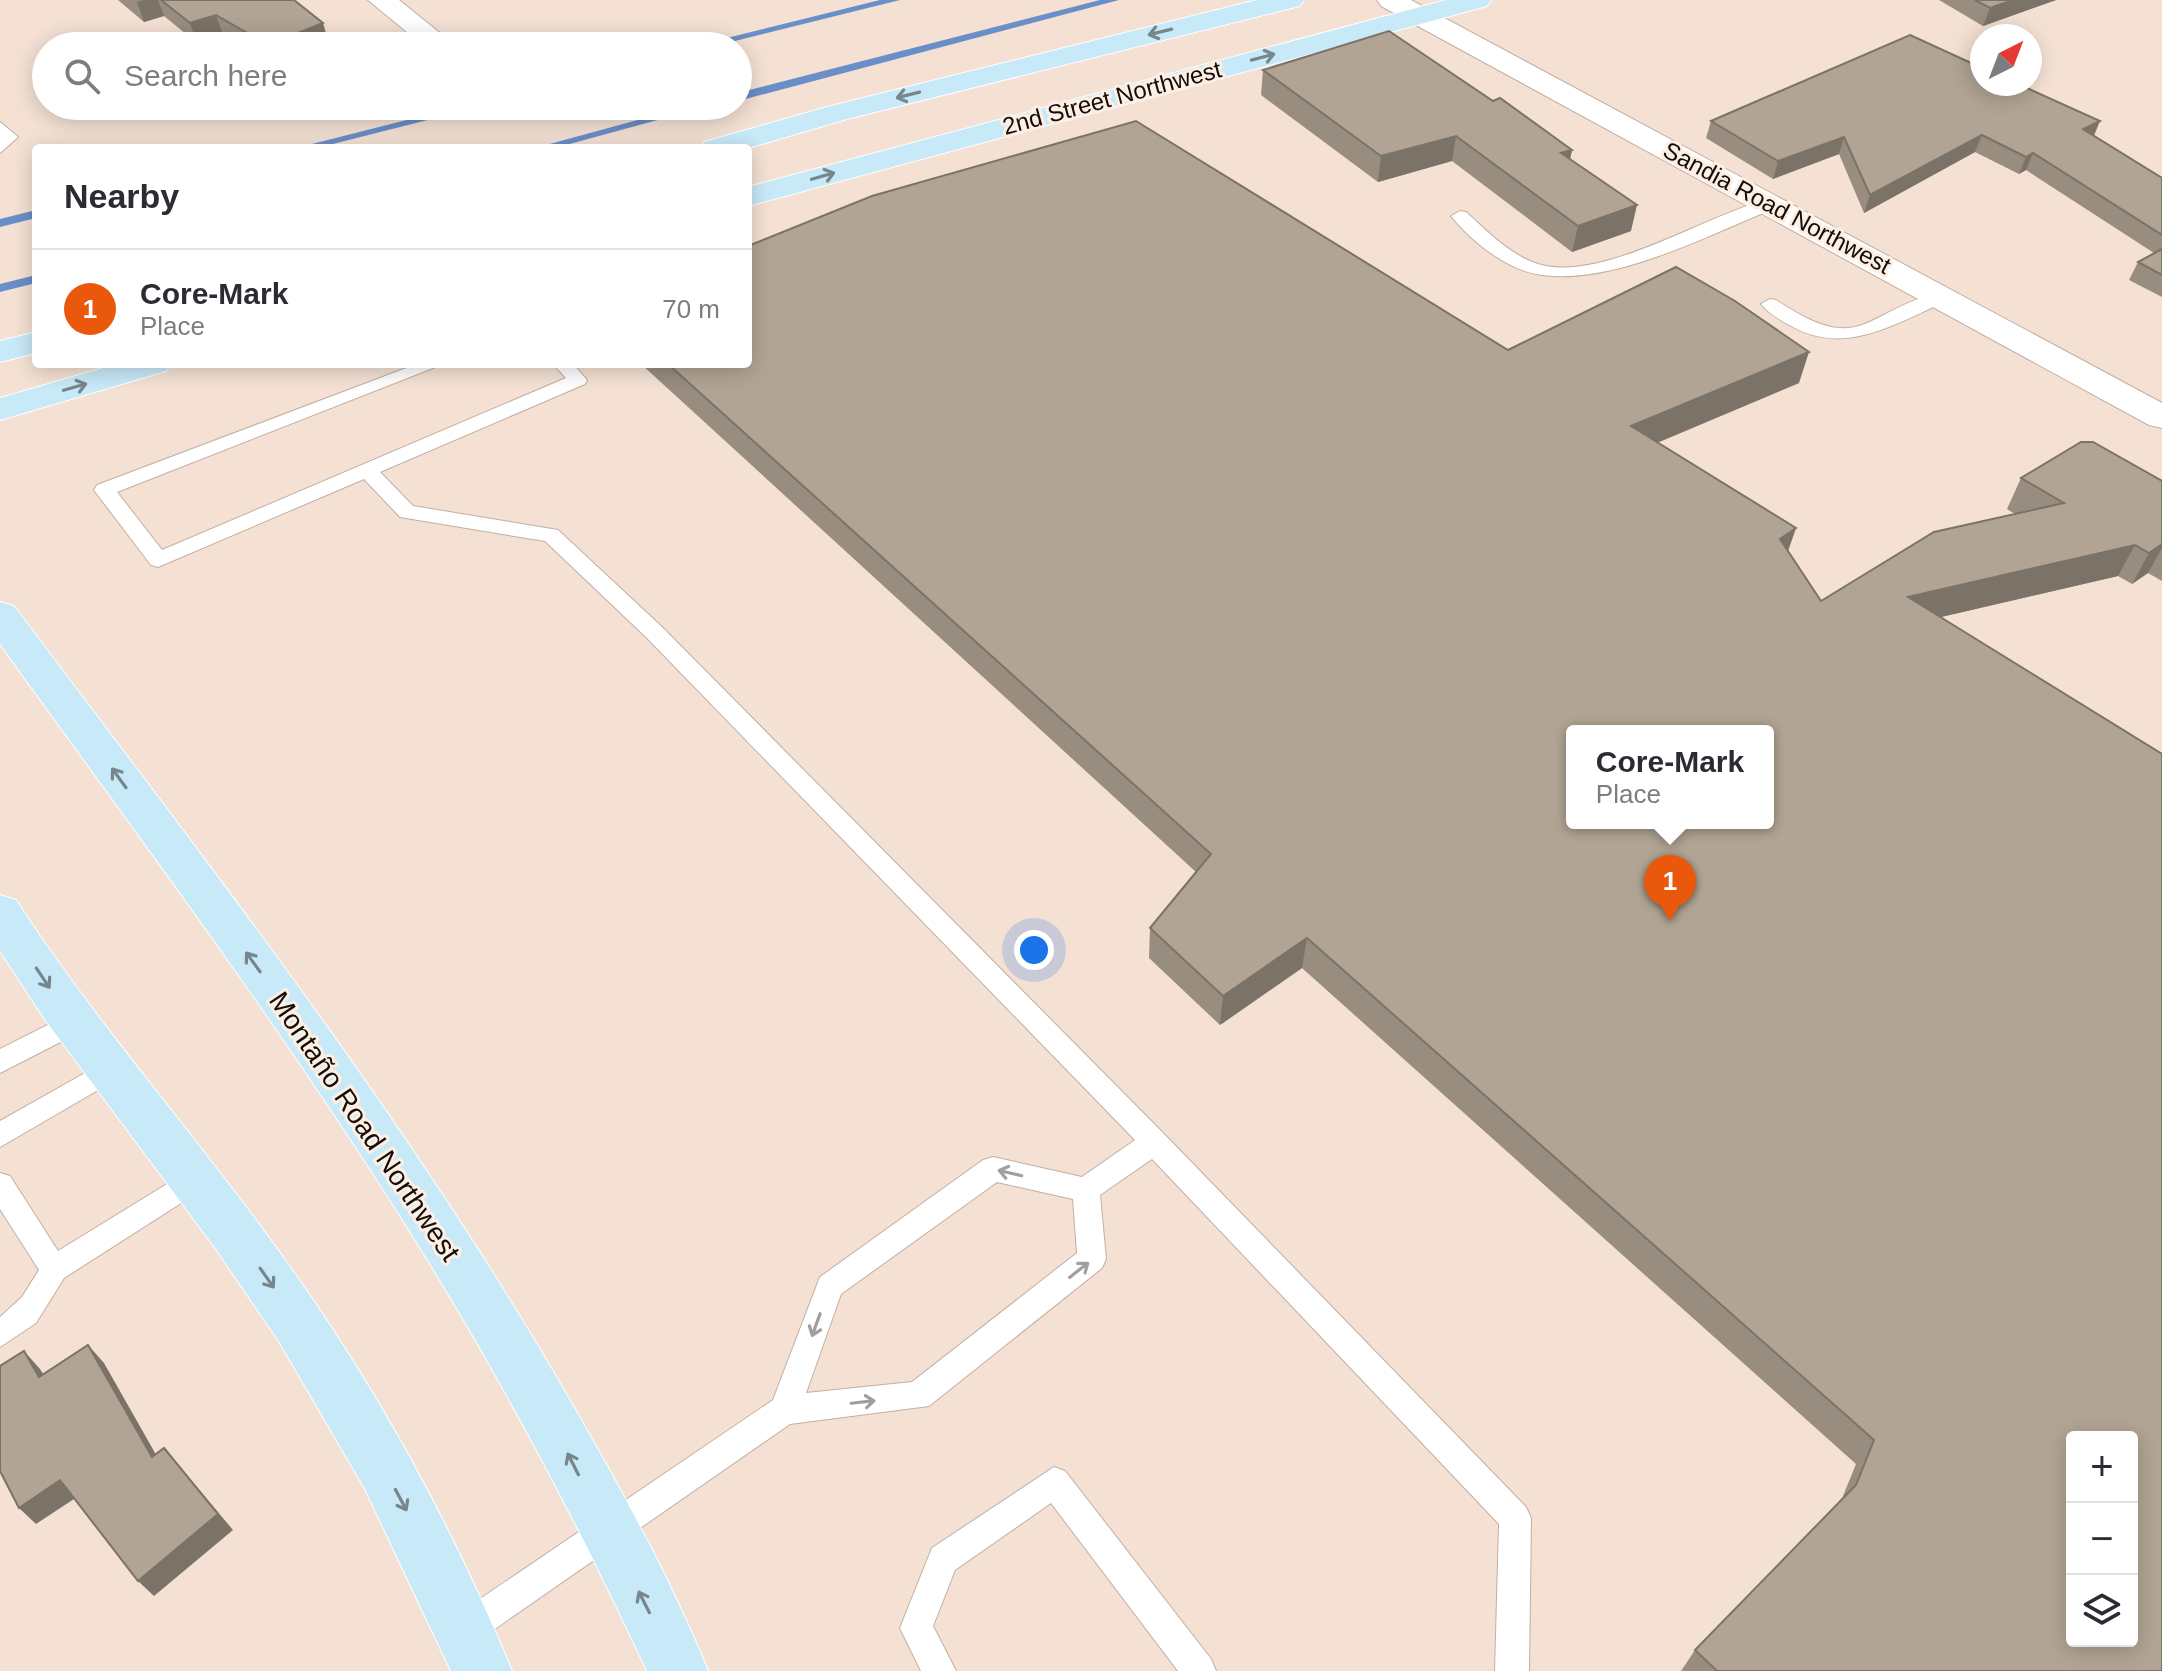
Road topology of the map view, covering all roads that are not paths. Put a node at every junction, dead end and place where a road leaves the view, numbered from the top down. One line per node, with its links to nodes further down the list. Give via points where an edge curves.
1 (382, 0): 6 (street)
2 (1290, 0): 8 (main road, 2nd Street Northwest, one-way to 8)
3 (1391, 0): 5 (street, Sandia Road Northwest)
4 (1477, 0): 5 (main road, 2nd Street Northwest)
5 (1420, 15): 10 (main road, 2nd Street Northwest, one-way to 5); 11 (street, Sandia Road Northwest)
6 (424, 32)
7 (0, 127): 9 (lane, via 10,137)
8 (729, 144)
9 (0, 148)
10 (752, 196)
11 (1769, 204): 12 (lane, via 1676,241 1590,268 1563,271 1522,263); 13 (street, Sandia Road Northwest)
12 (1460, 216)
13 (1941, 297): 14 (lane, via 1852,333 1832,335 1803,325); 21 (street, Sandia Road Northwest)
14 (1770, 304)
15 (32, 343): 16 (main road)
16 (0, 352)
17 (140, 368): 20 (main road, one-way to 17)
18 (424, 368): 22 (lane, via 104,490 158,560)
19 (566, 368): 22 (lane, via 578,380)
20 (0, 409)
21 (2162, 417)
22 (369, 472): 29 (lane, via 407,512 551,535 654,632)
23 (0, 615): 36 (main road, Montaño Road Northwest, one-way to 23, via 531,1387 424,1209 316,1049)
24 (5, 934): 25 (main road, one-way to 25)
25 (73, 1023): 26 (lane); 27 (main road)
26 (0, 1062)
27 (108, 1071): 28 (lane); 30 (main road)
28 (0, 1135)
29 (1154, 1142): 32 (lane); 41 (lane, via 1515,1518)
30 (193, 1180): 33 (lane); 37 (main road, one-way to 37, via 270,1283 368,1437)
31 (0, 1185): 33 (lane)
32 (1086, 1190): 35 (lane, one-way to 32, via 918,1396 1092,1259); 35 (lane, one-way to 35, via 993,1169 830,1286)
33 (54, 1269): 34 (lane, via 41,1299)
34 (0, 1333)
35 (785, 1410): 36 (lane)
36 (609, 1533): 37 (lane); 38 (main road, Montaño Road Northwest, one-way to 36)
37 (473, 1650)
38 (678, 1671)
39 (939, 1671): 40 (lane, via 916,1628 943,1559 1054,1482)
40 (1199, 1671)
41 (1512, 1671)

